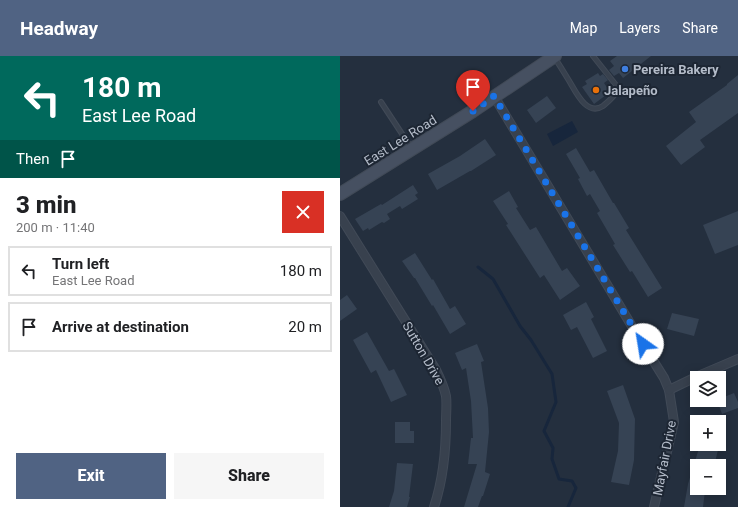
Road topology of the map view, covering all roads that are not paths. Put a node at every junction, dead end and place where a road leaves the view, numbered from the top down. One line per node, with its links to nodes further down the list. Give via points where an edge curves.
1 (593, 56): 2 (lane, via 618,90 611,100 598,109 591,109 579,98)
2 (554, 57): 3 (street, East Lee Road)
3 (494, 96): 5 (street, East Lee Road); 9 (street, Mayfair Drive)
4 (380, 102): 5 (lane)
5 (412, 149): 6 (street, East Lee Road)
6 (340, 194)
7 (340, 216): 10 (street, Sutton Drive, via 443,385 446,404 444,466)
8 (738, 359): 9 (street)
9 (669, 390): 11 (street, Mayfair Drive, via 674,422)
10 (434, 507)
11 (654, 507)

